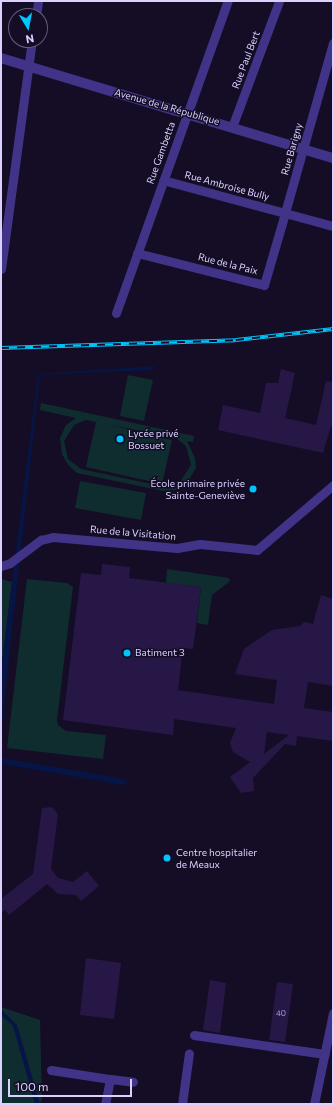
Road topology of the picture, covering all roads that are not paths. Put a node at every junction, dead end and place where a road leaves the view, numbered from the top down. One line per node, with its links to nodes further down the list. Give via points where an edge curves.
1 (228, 1): 7 (street, Rue Gambetta)
2 (279, 1): 8 (street, Rue Paul Bert)
3 (333, 43): 9 (street, Rue Barigny)
4 (31, 48): 6 (street)
5 (1, 58): 6 (street, Avenue de la République)
6 (28, 66): 7 (street, Avenue de la République); 15 (street)
7 (188, 114): 8 (street, Avenue de la République); 11 (street, Rue Gambetta)
8 (232, 127): 9 (street, Avenue de la République)
9 (303, 149): 10 (street, Avenue de la République); 12 (street, Rue Barigny)
10 (333, 158)
11 (163, 180): 12 (street, Rue Ambroise Bully); 14 (street, Rue Gambetta)
12 (286, 213): 13 (street); 14 (street, Rue de la Paix, via 264,285)
13 (333, 226)
14 (137, 253): 16 (street, Rue Gambetta)
15 (1, 269)
16 (116, 313)
17 (333, 486): 18 (street, Rue de la Visitation, via 257,550 200,544 177,548 53,537 36,543 10,563)
18 (1, 566)
19 (333, 1013): 22 (street)
20 (194, 1035): 22 (street)
21 (189, 1053): 27 (street)
22 (325, 1054): 28 (street)
23 (51, 1070): 24 (street)
24 (110, 1079): 25 (street); 26 (street)
25 (133, 1082)
26 (105, 1104)
27 (182, 1104)
28 (314, 1104)

